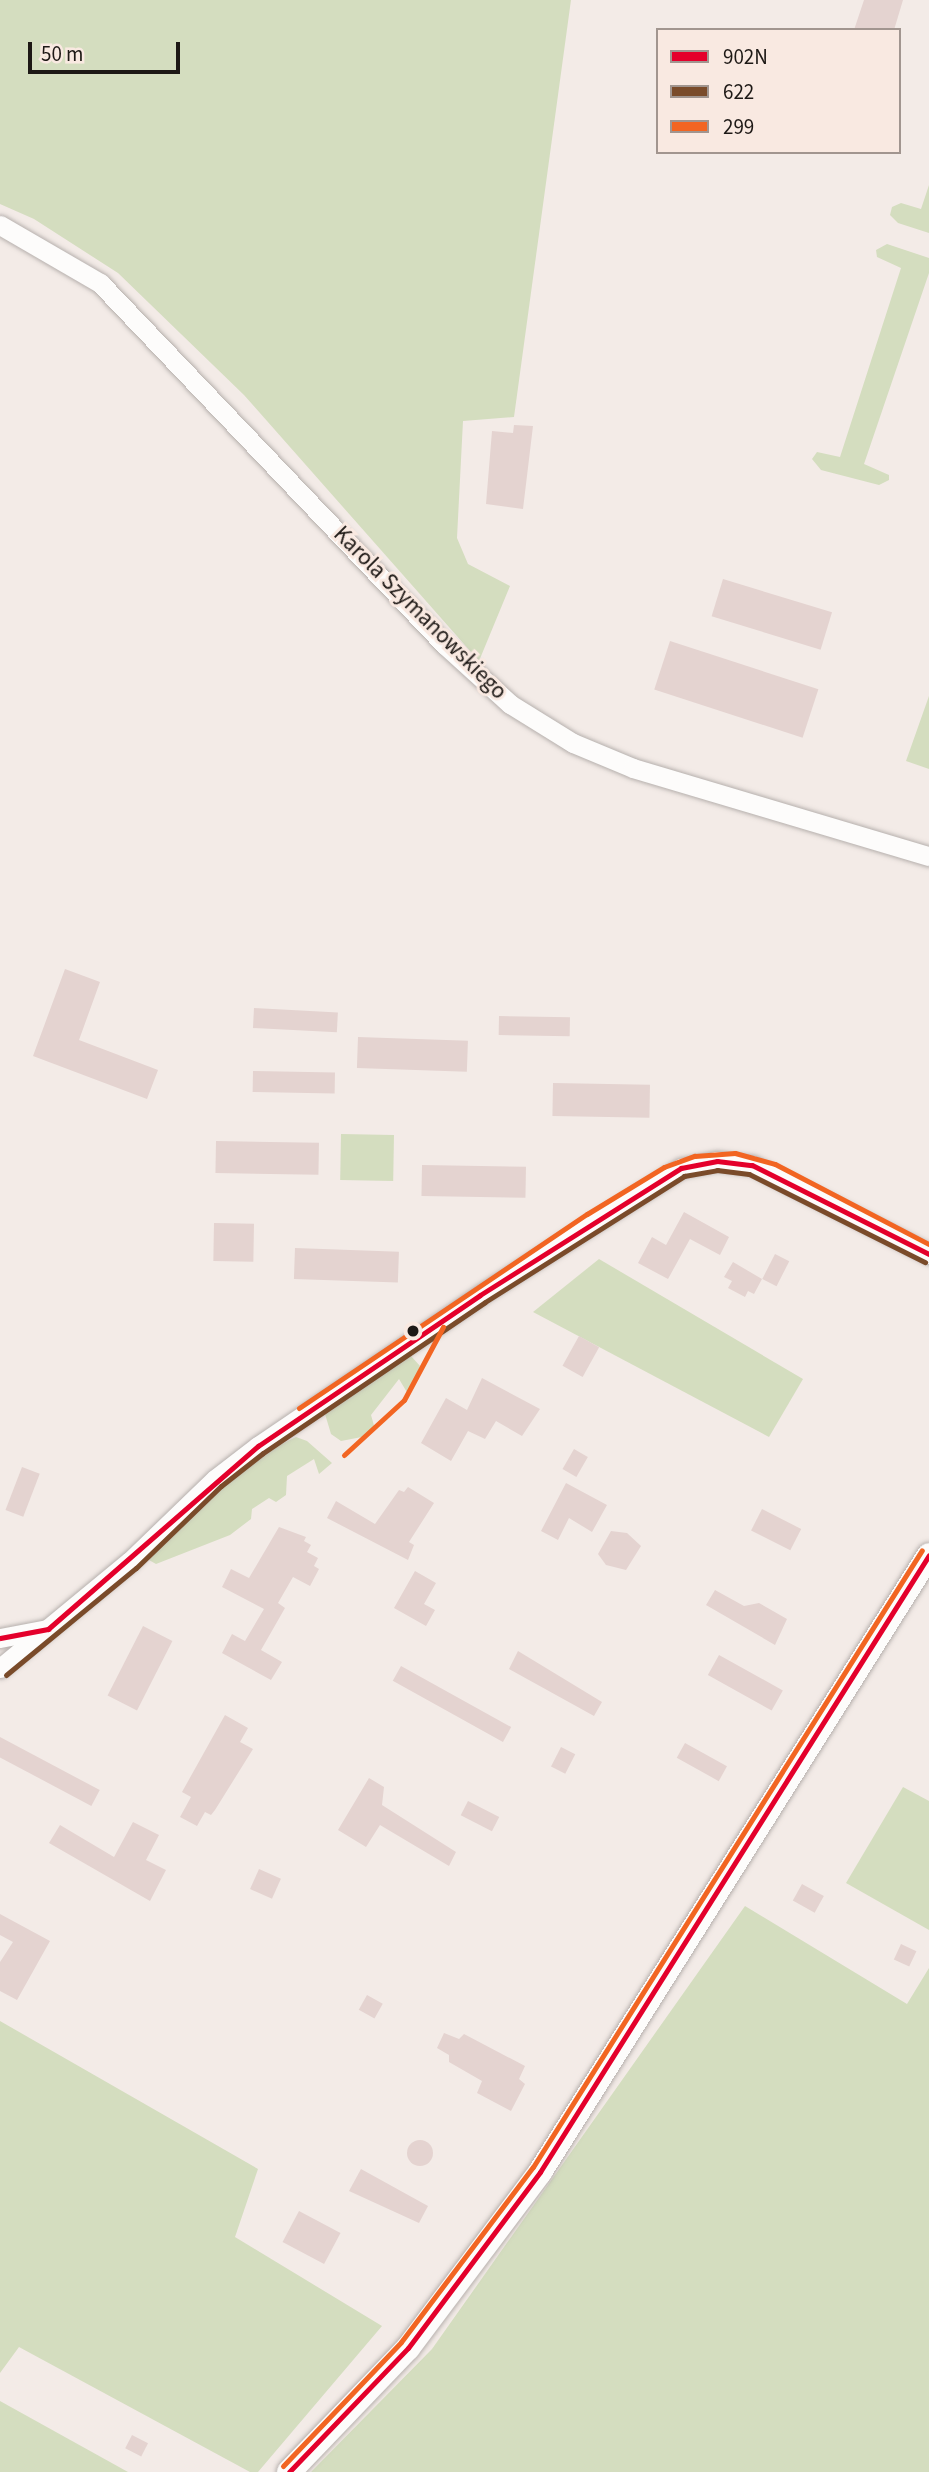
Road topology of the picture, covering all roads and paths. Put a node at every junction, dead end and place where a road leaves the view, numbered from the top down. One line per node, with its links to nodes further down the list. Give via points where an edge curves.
1 (0, 225): 2 (street, Karola Szymanowskiego, via 100,283 445,645 510,704 614,761)
2 (929, 856)
3 (929, 1254): 5 (street, via 752,1165 716,1161 681,1168 592,1221 258,1446)
4 (929, 1555): 8 (street, via 532,2183 408,2348)
5 (48, 1629): 6 (street); 7 (street)
6 (0, 1638)
7 (0, 1668)
8 (289, 2472)

